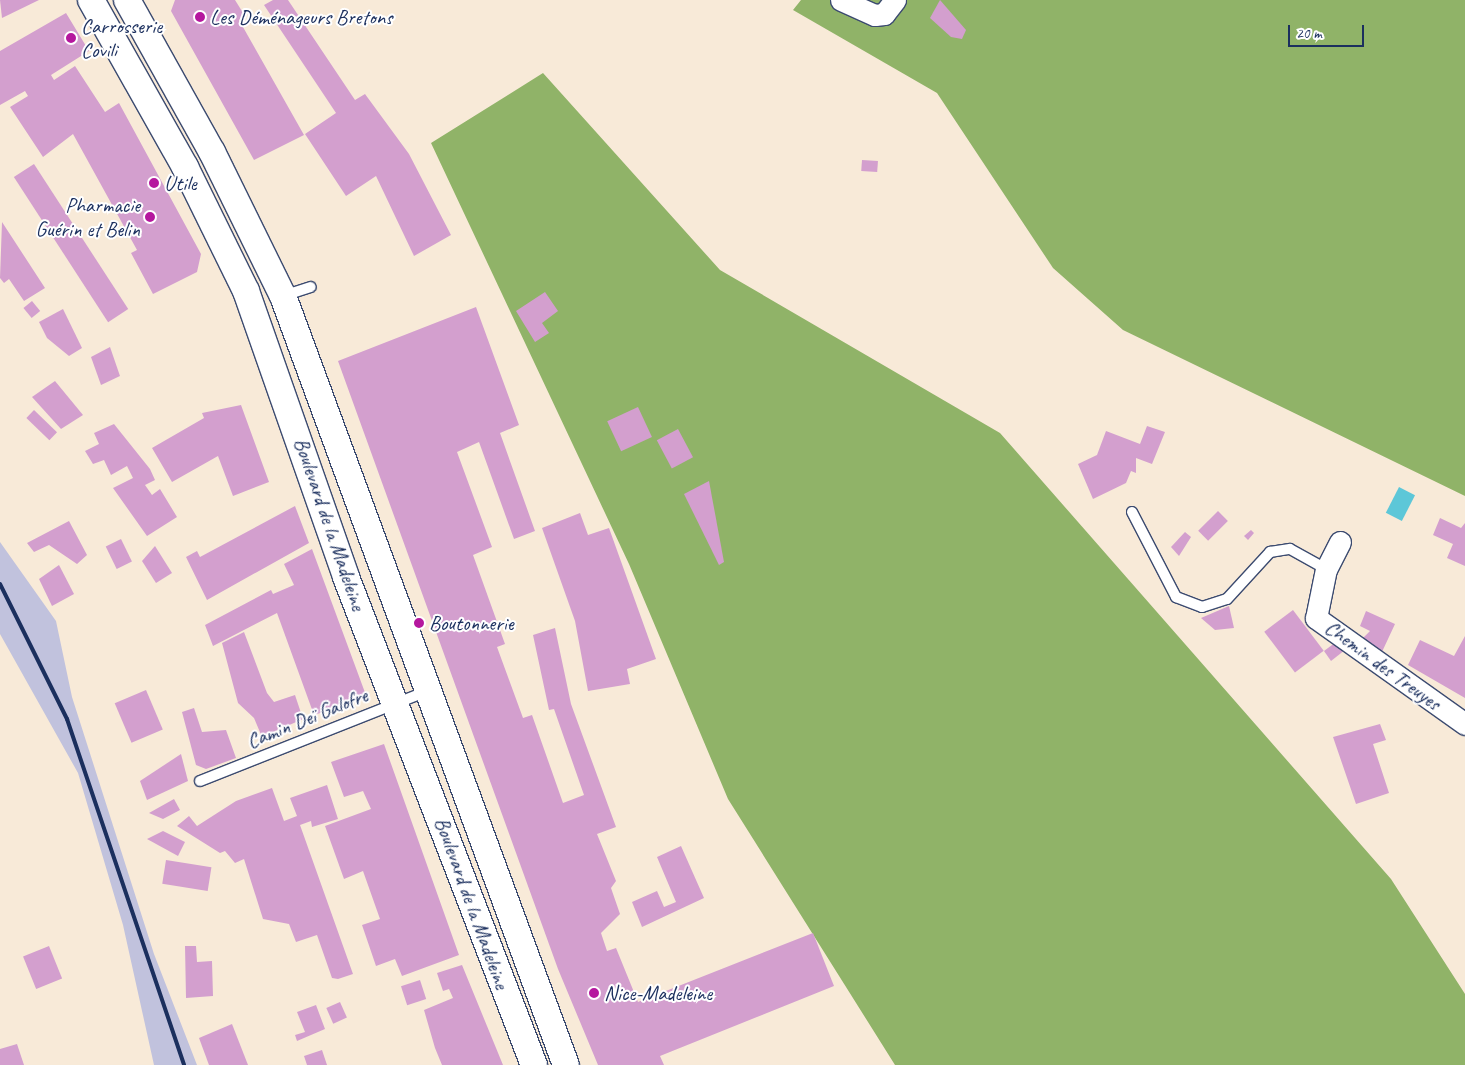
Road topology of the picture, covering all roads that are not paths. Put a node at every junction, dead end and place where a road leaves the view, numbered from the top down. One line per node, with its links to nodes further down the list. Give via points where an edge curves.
1 (91, 0): 11 (street, Boulevard de la Madeleine, via 185,167 246,291 346,577)
2 (127, 0): 6 (street, Boulevard de la Madeleine, via 212,152)
3 (841, 0): 4 (street, via 875,15 884,14)
4 (895, 0)
5 (311, 287): 6 (lane)
6 (283, 296): 10 (street, Boulevard de la Madeleine)
7 (1132, 512): 9 (lane, via 1176,597 1202,607 1227,599 1270,552 1290,549)
8 (1340, 542): 9 (street, Chemin des Treuyes)
9 (1326, 569): 12 (street, Chemin des Treuyes, via 1316,618)
10 (428, 690): 11 (lane, Camin Deï Galofre); 15 (street, Boulevard de la Madeleine)
11 (397, 702): 13 (lane, Camin Deï Galofre); 14 (street, Boulevard de la Madeleine)
12 (1465, 724)
13 (200, 781)
14 (534, 1065)
15 (566, 1065)

